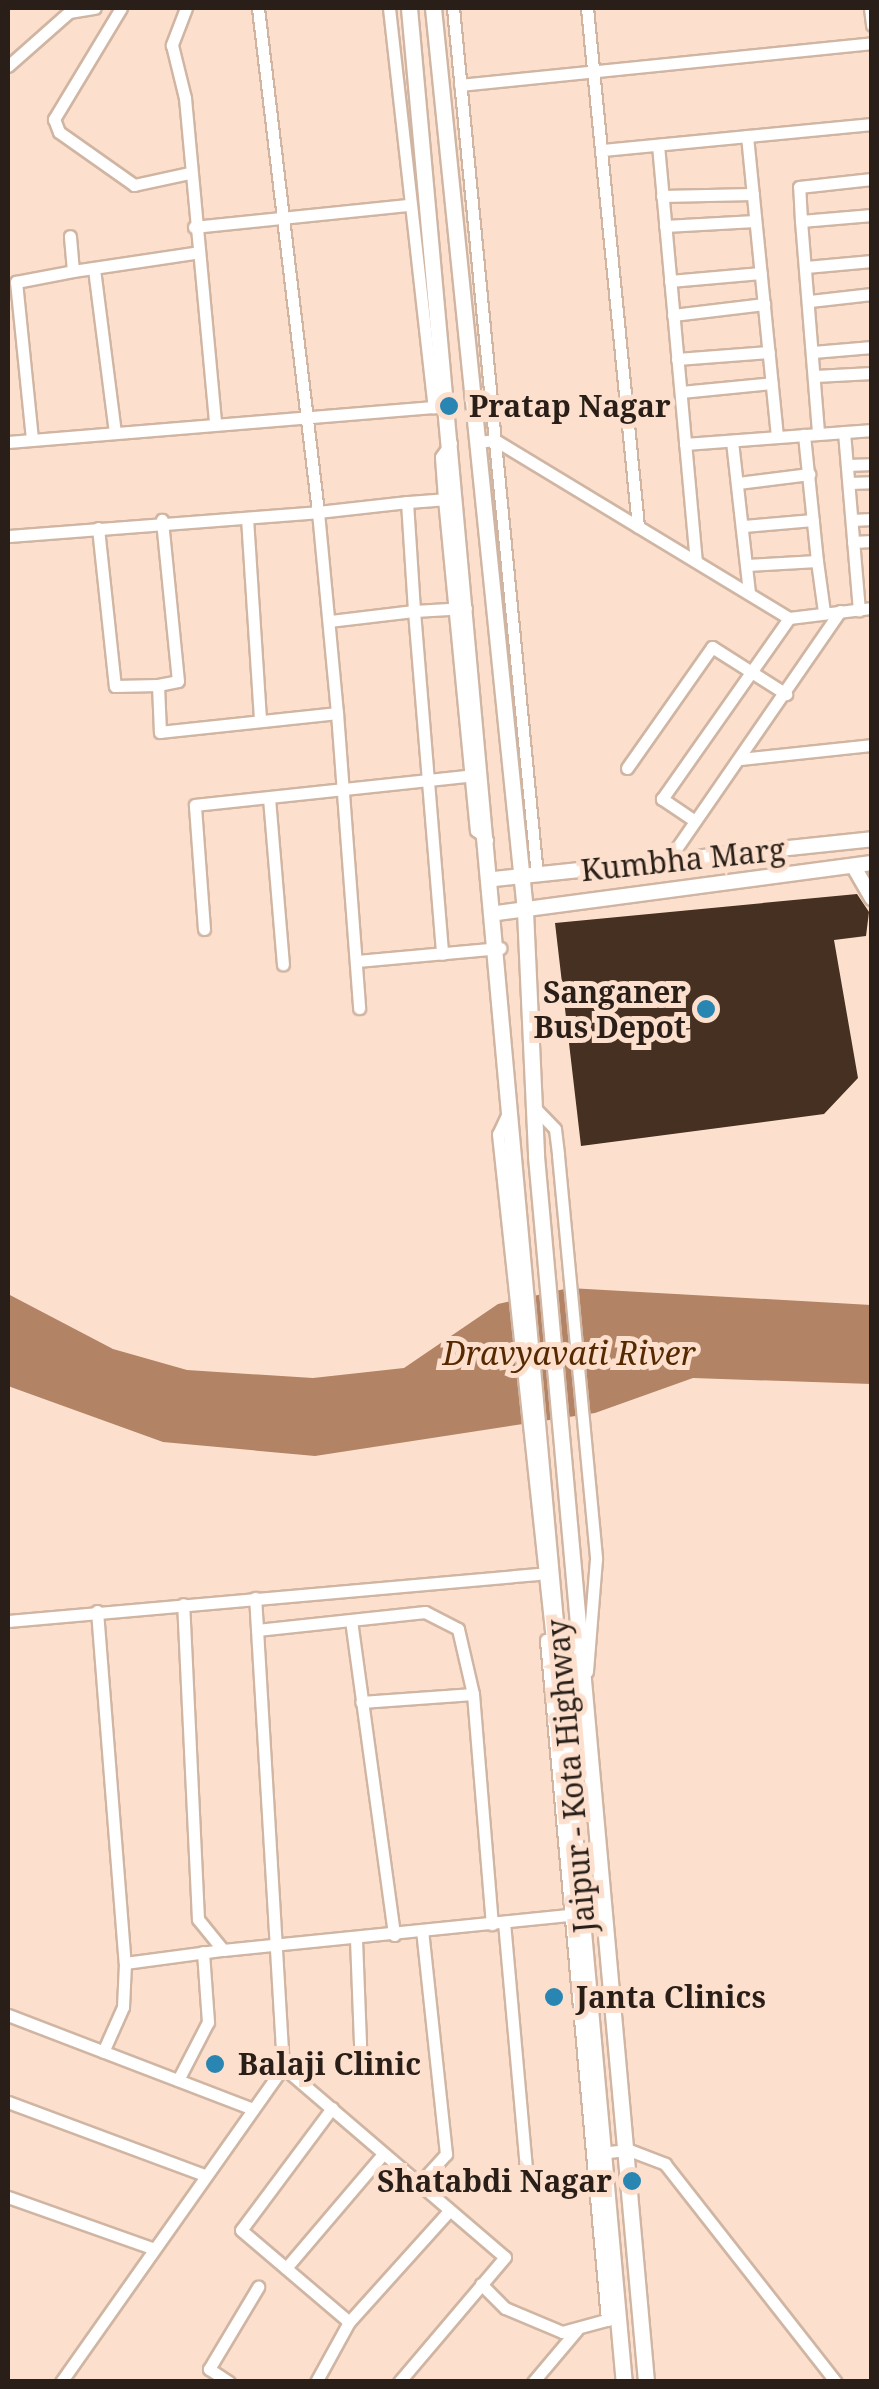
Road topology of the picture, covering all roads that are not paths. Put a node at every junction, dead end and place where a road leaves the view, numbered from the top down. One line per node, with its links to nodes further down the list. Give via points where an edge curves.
1 (98, 8): 10 (street); 13 (street, via 69,12)
2 (186, 8): 20 (street, via 172,45)
3 (258, 8): 26 (street)
4 (390, 8): 24 (street)
5 (409, 8): 51 (highway, Jaipur - Kota Highway)
6 (433, 8): 63 (highway)
7 (453, 8): 15 (street)
8 (587, 8): 14 (street)
9 (870, 8): 11 (street)
10 (118, 11): 20 (street, via 54,118 59,132 134,185)
11 (872, 25)
12 (872, 44): 14 (street)
13 (8, 66)
14 (595, 75): 15 (street); 19 (street)
15 (460, 85): 60 (street)
16 (872, 124): 17 (street)
17 (747, 136): 18 (street); 22 (street)
18 (658, 145): 19 (street); 23 (street)
19 (603, 150): 79 (street)
20 (189, 173): 30 (street)
21 (872, 180): 28 (street, via 799,187)
22 (753, 194): 23 (street); 27 (street)
23 (662, 196): 29 (street)
24 (407, 206): 26 (street); 51 (street)
25 (872, 215): 28 (street)
26 (280, 218): 30 (street); 52 (street)
27 (756, 221): 29 (street); 37 (street)
28 (801, 221): 34 (street)
29 (665, 226): 38 (street)
30 (194, 227): 32 (street)
31 (70, 236): 36 (street)
32 (194, 253): 35 (street); 53 (street)
33 (872, 261): 34 (street)
34 (806, 268): 40 (street)
35 (94, 269): 36 (street); 55 (street)
36 (74, 270): 59 (street, via 16,282)
37 (761, 272): 38 (street); 41 (street)
38 (670, 281): 42 (street)
39 (872, 294): 40 (street)
40 (810, 301): 45 (street)
41 (764, 304): 42 (street); 44 (street)
42 (674, 315): 46 (street)
43 (872, 347): 45 (street)
44 (769, 352): 46 (street); 49 (street)
45 (813, 352): 48 (street)
46 (678, 359): 50 (street)
47 (872, 373): 48 (street)
48 (814, 376): 57 (street)
49 (772, 383): 50 (street); 58 (street)
50 (680, 392): 64 (street)
51 (441, 407): 52 (street); 71 (highway, Jaipur - Kota Highway, via 453,441)
52 (306, 417): 53 (street); 73 (street)
53 (215, 424): 55 (street)
54 (872, 430): 56 (street)
55 (115, 432): 59 (street)
56 (844, 432): 57 (street); 66 (street)
57 (811, 434): 58 (street); 67 (street)
58 (778, 437): 61 (street)
59 (32, 439): 62 (street)
60 (495, 440): 63 (street); 79 (street); 113 (street)
61 (732, 441): 64 (street); 69 (street)
62 (8, 442)
63 (477, 442): 114 (highway)
64 (685, 444): 85 (street)
65 (872, 464): 66 (street)
66 (847, 465): 70 (street)
67 (808, 474): 69 (street); 77 (street)
68 (872, 482): 70 (street)
69 (738, 483): 80 (street)
70 (849, 484): 78 (street)
71 (451, 498): 72 (street); 89 (highway, Jaipur - Kota Highway)
72 (407, 502): 73 (street); 91 (street)
73 (318, 512): 74 (street); 95 (street)
74 (247, 518): 76 (street); 100 (street)
75 (872, 519): 78 (street)
76 (162, 520): 81 (street); 97 (street, via 178,681)
77 (813, 520): 80 (street); 86 (street)
78 (852, 520): 84 (street)
79 (638, 526): 85 (street)
80 (744, 526): 87 (street)
81 (98, 528): 82 (street); 97 (street, via 116,686)
82 (8, 536)
83 (872, 541): 84 (street)
84 (854, 542): 90 (street)
85 (696, 560): 88 (street)
86 (817, 561): 87 (street); 93 (street)
87 (747, 566): 88 (street)
88 (749, 592): 94 (street)
89 (461, 608): 91 (street); 104 (highway, Jaipur - Kota Highway)
90 (865, 609): 92 (street)
91 (414, 611): 95 (street); 105 (street)
92 (840, 611): 93 (street); 98 (street)
93 (824, 612): 94 (street)
94 (789, 618): 96 (street)
95 (330, 621): 99 (street)
96 (750, 672): 98 (street); 103 (street, via 712,647); 108 (street, via 662,799)
97 (158, 684): 100 (street, via 160,732)
98 (786, 694): 102 (street)
99 (337, 713): 100 (street); 106 (street)
100 (260, 721)
101 (872, 745): 102 (street)
102 (741, 760): 108 (street)
103 (627, 768)
104 (476, 774): 105 (street); 115 (highway, Jaipur - Kota Highway)
105 (430, 780): 106 (street); 121 (street)
106 (346, 791): 107 (street); 122 (street)
107 (269, 798): 119 (street, via 194,805); 123 (street)
108 (695, 822): 110 (street)
109 (872, 839): 110 (main road, Kumbha Marg)
110 (667, 862): 113 (main road, Kumbha Marg)
111 (872, 864): 112 (main road, Kumbha Marg)
112 (854, 866): 116 (main road); 117 (main road, Kumbha Marg)
113 (537, 875): 114 (main road, Kumbha Marg)
114 (520, 877): 115 (main road, Kumbha Marg); 117 (highway)
115 (494, 878): 118 (highway, Jaipur - Kota Highway)
116 (872, 898)
117 (524, 911): 118 (main road, Kumbha Marg); 125 (highway)
118 (497, 913): 120 (highway, Jaipur - Kota Highway)
119 (204, 929)
120 (500, 948): 121 (street); 126 (highway, Jaipur - Kota Highway)
121 (442, 954): 122 (street)
122 (357, 962): 124 (street)
123 (284, 964)
124 (359, 1008)
125 (533, 1106): 135 (highway); 135 (street, via 555,1129 596,1558)
126 (510, 1109): 127 (street, via 498,1134); 134 (highway, Jaipur - Kota Highway, via 550,1529)
127 (538, 1574): 128 (street); 134 (street)
128 (255, 1598): 129 (street); 133 (street)
129 (183, 1604): 130 (street); 144 (street, via 198,1919)
130 (97, 1611): 132 (street); 146 (street)
131 (350, 1620): 133 (street); 136 (street, via 426,1612 449,1619); 137 (street)
132 (8, 1621)
133 (257, 1630): 143 (street)
134 (553, 1640): 138 (highway, Jaipur - Kota Highway)
135 (585, 1681): 155 (highway)
136 (473, 1694): 137 (street); 139 (street)
137 (361, 1702): 141 (street)
138 (577, 1914): 139 (street); 156 (highway, Jaipur - Kota Highway)
139 (498, 1923): 140 (street); 159 (street)
140 (422, 1931): 141 (street); 160 (street, via 446,2154)
141 (394, 1934): 142 (street)
142 (356, 1939): 143 (street); 150 (street)
143 (274, 1948): 144 (street); 149 (street)
144 (223, 1950): 145 (street)
145 (203, 1952): 146 (street); 151 (street, via 208,2022)
146 (125, 1963): 148 (street, via 123,2007)
147 (8, 2015): 148 (street)
148 (103, 2052): 151 (street)
149 (283, 2067): 153 (street); 154 (street)
150 (361, 2068)
151 (178, 2080): 154 (street)
152 (8, 2102): 158 (street)
153 (332, 2108): 157 (street); 164 (street, via 241,2230)
154 (252, 2109): 158 (street)
155 (629, 2150): 156 (street); 178 (highway); 179 (street, via 666,2164)
156 (598, 2153): 167 (highway, Jaipur - Kota Highway)
157 (383, 2154): 160 (street); 164 (street)
158 (202, 2174): 163 (street)
159 (527, 2182)
160 (418, 2185): 162 (street)
161 (8, 2197): 163 (street)
162 (448, 2212): 165 (street, via 505,2257); 168 (street)
163 (152, 2248): 172 (street)
164 (286, 2268): 168 (street)
165 (481, 2284): 169 (street, via 533,2324); 176 (street)
166 (258, 2287): 170 (street)
167 (613, 2318): 169 (street); 171 (highway, Jaipur - Kota Highway)
168 (349, 2322): 175 (street)
169 (577, 2330): 177 (street)
170 (208, 2369): 173 (street); 174 (street)
171 (624, 2381)
172 (61, 2382)
173 (201, 2382)
174 (229, 2382)
175 (316, 2382)
176 (399, 2382)
177 (532, 2382)
178 (646, 2382)
179 (836, 2382)

